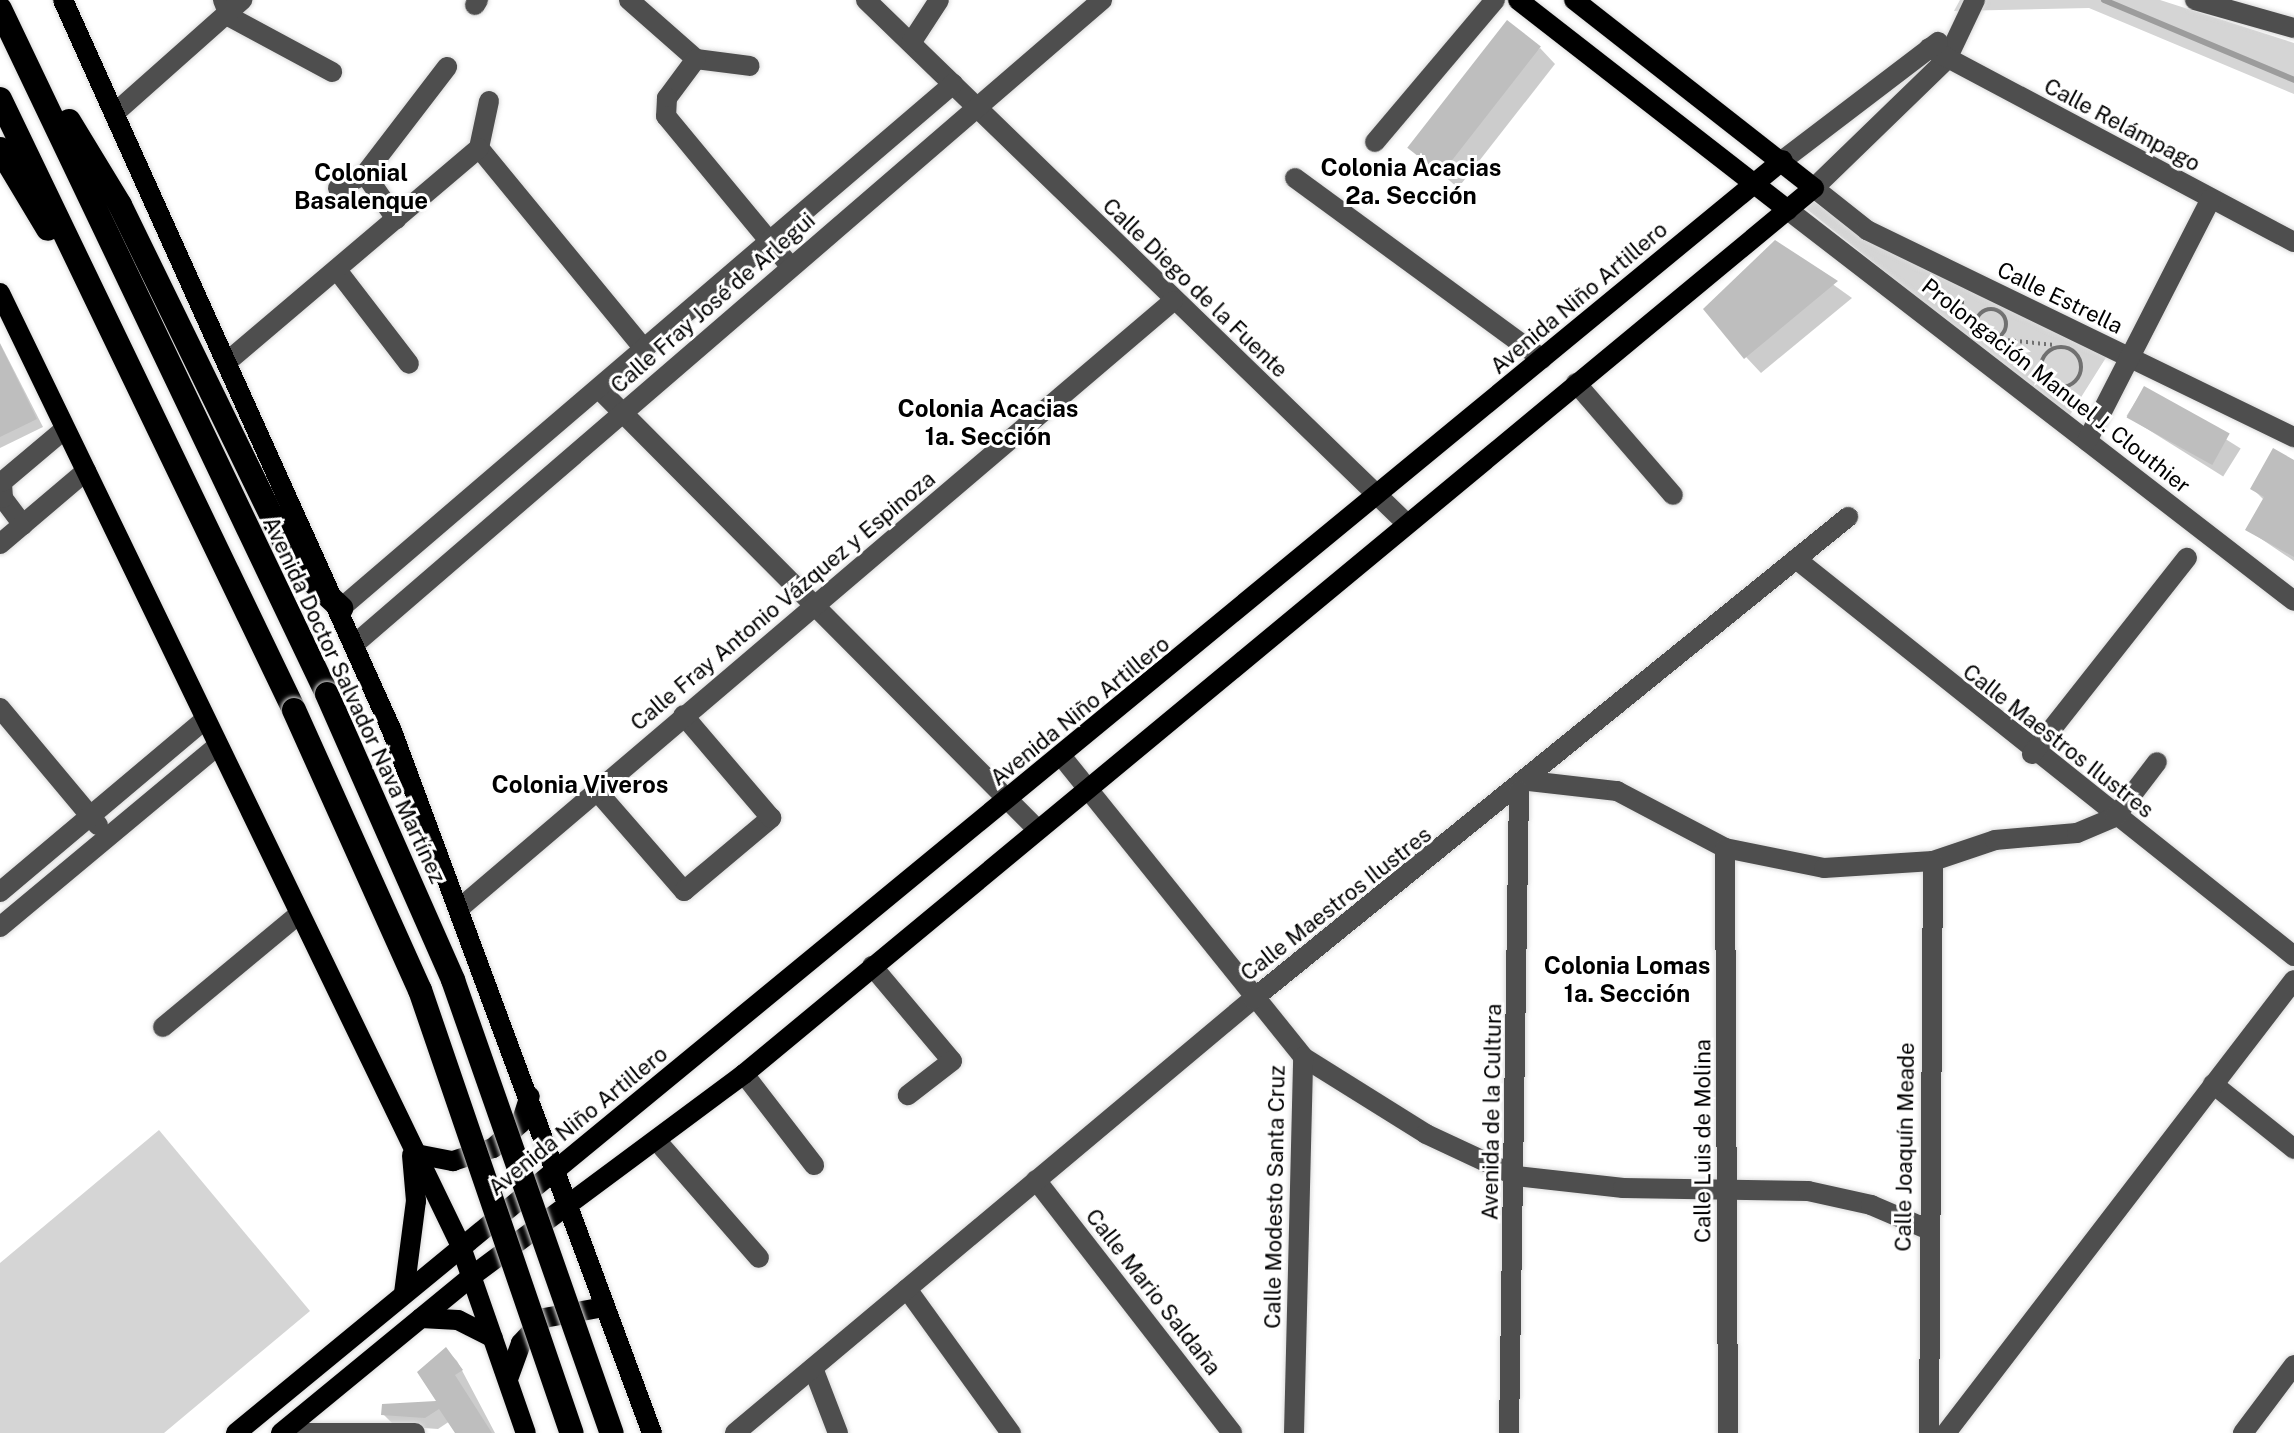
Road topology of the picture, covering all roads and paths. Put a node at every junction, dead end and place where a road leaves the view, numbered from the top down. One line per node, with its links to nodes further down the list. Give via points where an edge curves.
1 (63, 0): 26 (main road, Avenida Doctor Salvador Nava Martínez)
2 (629, 0): 17 (street)
3 (866, 0): 14 (street, Calle Diego de la Fuente)
4 (939, 0): 14 (street)
5 (1102, 0): 25 (street, Calle Fray José de Arlegui)
6 (1495, 0): 27 (street)
7 (1518, 0): 33 (main road)
8 (1574, 0): 30 (main road)
9 (2195, 0): 13 (street)
10 (231, 6): 21 (street); 26 (street)
11 (0, 9): 16 (highway, Avenida Doctor Salvador Nava Martínez)
12 (1965, 16): 15 (street, Avenida Niño Artillero); 18 (street, Avenida Niño Artillero)
13 (2294, 28)
14 (911, 43): 22 (street, Calle Diego de la Fuente)
15 (1929, 48): 18 (street, Calle Relámpago); 30 (street, Avenida Niño Artillero)
16 (23, 56): 72 (highway, via 120,205 296,566); 132 (highway, Avenida Doctor Salvador Nava Martínez, bridge, via 327,694 453,980)
17 (696, 59): 19 (street); 39 (street, via 667,98 666,116)
18 (1947, 59): 35 (street, Avenida Niño Artillero); 36 (street, Calle Relámpago)
19 (750, 66)
20 (447, 67): 31 (street)
21 (332, 72)
22 (953, 84): 25 (street, Calle Diego de la Fuente); 39 (street, Calle Fray José de Arlegui)
23 (0, 99): 46 (highway)
24 (489, 101): 28 (street)
25 (977, 108): 41 (street, Calle Fray José de Arlegui); 45 (street, Calle Diego de la Fuente)
26 (116, 112): 53 (main road, Avenida Doctor Salvador Nava Martínez)
27 (1375, 142)
28 (479, 148): 38 (street); 50 (street)
29 (0, 149): 46 (highway)
30 (1783, 160): 33 (main road, Avenida Niño Artillero); 35 (main road)
31 (365, 174): 34 (street); 38 (street)
32 (1295, 178): 51 (street)
33 (1756, 183): 37 (main road); 51 (main road, Avenida Niño Artillero)
34 (338, 188)
35 (1814, 188): 37 (main road, Avenida Niño Artillero); 52 (street, Calle Estrella, via 1867,230)
36 (2211, 199): 40 (street, Calle Relámpago); 52 (street)
37 (1788, 210): 55 (main road, Avenida Niño Artillero); 60 (street, Prolongación Manuel J. Clouthier)
38 (396, 219): 42 (street)
39 (769, 240): 41 (street); 50 (street, Calle Fray José de Arlegui)
40 (2294, 242)
41 (791, 267): 57 (street, Calle Fray José de Arlegui)
42 (337, 270): 53 (street); 54 (street)
43 (1920, 290): 47 (path)
44 (0, 294): 58 (main road)
45 (1173, 301): 63 (street, Calle Diego de la Fuente); 71 (street, Calle Fray Antonio Vázquez y Espinoza)
46 (99, 307): 131 (highway, bridge, via 294,710 420,990)
47 (1988, 310): 48 (path, via 1976,327); 48 (path, via 2005,322)
48 (1991, 339): 49 (path)
49 (2062, 346): 49 (path, via 2048,350 2040,368 2050,384 2062,387 2078,378 2081,364)
50 (645, 350): 56 (street, Calle Fray José de Arlegui)
51 (1542, 359): 63 (main road, Avenida Niño Artillero)
52 (2130, 359): 59 (street, Calle Estrella); 60 (street)
53 (228, 361): 72 (main road, Avenida Doctor Salvador Nava Martínez)
54 (409, 364)
55 (1576, 383): 62 (street); 65 (main road, Avenida Niño Artillero)
56 (599, 389): 57 (street); 72 (street, Calle Fray José de Arlegui)
57 (622, 413): 71 (street); 73 (street, Calle Fray José de Arlegui)
58 (65, 429): 61 (main road); 66 (street, via 2,482 3,498)
59 (2294, 437)
60 (2087, 441): 70 (street, Prolongación Manuel J. Clouthier)
61 (86, 471): 66 (street); 76 (main road)
62 (1673, 495)
63 (1376, 499): 65 (street, Calle Diego de la Fuente); 79 (main road, Avenida Niño Artillero)
64 (1848, 517): 69 (street, Calle Maestros Ilustres)
65 (1406, 523): 82 (main road, Avenida Niño Artillero)
66 (23, 525): 67 (street)
67 (0, 544)
68 (2187, 558): 78 (street)
69 (1796, 559): 78 (street, Calle Maestros Ilustres); 81 (street, Calle Maestros Ilustres)
70 (2294, 601)
71 (816, 606): 75 (street, Calle Fray Antonio Vázquez y Espinoza); 84 (street)
72 (341, 608): 73 (main road, Avenida Doctor Salvador Nava Martínez)
73 (356, 643): 92 (main road, Avenida Doctor Salvador Nava Martínez)
74 (0, 708): 85 (street)
75 (683, 715): 83 (street, Calle Fray Antonio Vázquez y Espinoza); 83 (street, via 771,818 684,891)
76 (203, 721): 77 (main road); 85 (street)
77 (217, 746): 88 (street); 93 (main road)
78 (2032, 754): 86 (street, Calle Maestros Ilustres)
79 (1063, 758): 82 (street, Calle Modesto Santa Cruz); 84 (main road, Avenida Niño Artillero)
80 (2157, 762): 86 (street)
81 (1524, 786): 89 (street, via 1617,791); 98 (street, Calle Maestros Ilustres); 110 (street, Avenida de la Cultura)
82 (1087, 789): 87 (main road, Avenida Niño Artillero); 98 (street, Calle Modesto Santa Cruz)
83 (596, 790): 92 (street, Calle Fray Antonio Vázquez y Espinoza)
84 (1009, 799): 87 (street); 109 (main road, Avenida Niño Artillero)
85 (90, 815): 88 (street); 91 (street)
86 (2115, 817): 90 (street, via 2077,833 1995,840); 95 (street, Calle Maestros Ilustres)
87 (1037, 829): 96 (main road, Avenida Niño Artillero)
88 (108, 837): 94 (street)
89 (1725, 848): 90 (street, via 1824,868); 112 (street, Calle Luis de Molina)
90 (1933, 861): 114 (street, Calle Joaquín Meade)
91 (0, 892)
92 (461, 907): 104 (main road, Avenida Doctor Salvador Nava Martínez)
93 (298, 915): 99 (street); 106 (main road)
94 (0, 927)
95 (2294, 956)
96 (872, 966): 101 (main road, Avenida Niño Artillero); 103 (street, via 952,1061)
97 (2294, 980): 102 (street)
98 (1253, 999): 100 (street, Calle Modesto Santa Cruz); 111 (street, Calle Maestros Ilustres)
99 (163, 1027)
100 (1303, 1057): 110 (street, via 1426,1134); 138 (street, Calle Modesto Santa Cruz)
101 (744, 1074): 105 (main road, Avenida Niño Artillero); 108 (street)
102 (2213, 1084): 107 (street); 142 (street)
103 (908, 1095)
104 (530, 1096): 106 (main road, via 521,1123 493,1148 453,1161); 109 (main road, Avenida Doctor Salvador Nava Martínez)
105 (657, 1141): 113 (main road, Avenida Niño Artillero); 116 (street)
106 (413, 1148): 115 (main road); 119 (main road, via 416,1201)
107 (2294, 1149)
108 (814, 1165)
109 (556, 1172): 113 (main road, Avenida Doctor Salvador Nava Martínez); 115 (main road, Avenida Niño Artillero)
110 (1516, 1176): 112 (street); 139 (street, Avenida de la Cultura)
111 (1036, 1180): 118 (street, Calle Maestros Ilustres); 137 (street, Calle Mario Saldaña)
112 (1728, 1191): 114 (street, via 1808,1191 1871,1205); 140 (street, Calle Luis de Molina)
113 (567, 1206): 117 (main road, Avenida Niño Artillero); 120 (main road, Avenida Doctor Salvador Nava Martínez)
114 (1927, 1229): 141 (street, Calle Joaquín Meade)
115 (460, 1244): 117 (main road); 119 (main road, Avenida Niño Artillero)
116 (759, 1258)
117 (472, 1276): 121 (main road, Avenida Niño Artillero); 122 (main road)
118 (907, 1289): 124 (street, Calle Maestros Ilustres); 136 (street)
119 (404, 1293): 126 (main road, Avenida Niño Artillero)
120 (604, 1307): 125 (main road, via 544,1318 521,1343); 133 (main road, Avenida Doctor Salvador Nava Martínez)
121 (421, 1318): 122 (main road, via 458,1320); 127 (main road, Avenida Niño Artillero)
122 (493, 1338): 125 (main road)
123 (2294, 1365): 143 (street)
124 (813, 1368): 134 (street, Calle Maestros Ilustres); 135 (street)
125 (508, 1379): 130 (main road)
126 (236, 1433)
127 (281, 1433)
128 (306, 1433): 129 (street)
129 (415, 1433)
130 (526, 1433)
131 (572, 1433)
132 (612, 1433)
133 (652, 1433)
134 (735, 1433)
135 (838, 1433)
136 (1011, 1433)
137 (1232, 1433)
138 (1294, 1433)
139 (1509, 1433)
140 (1728, 1433)
141 (1929, 1433)
142 (1946, 1433)
143 (2243, 1433)

